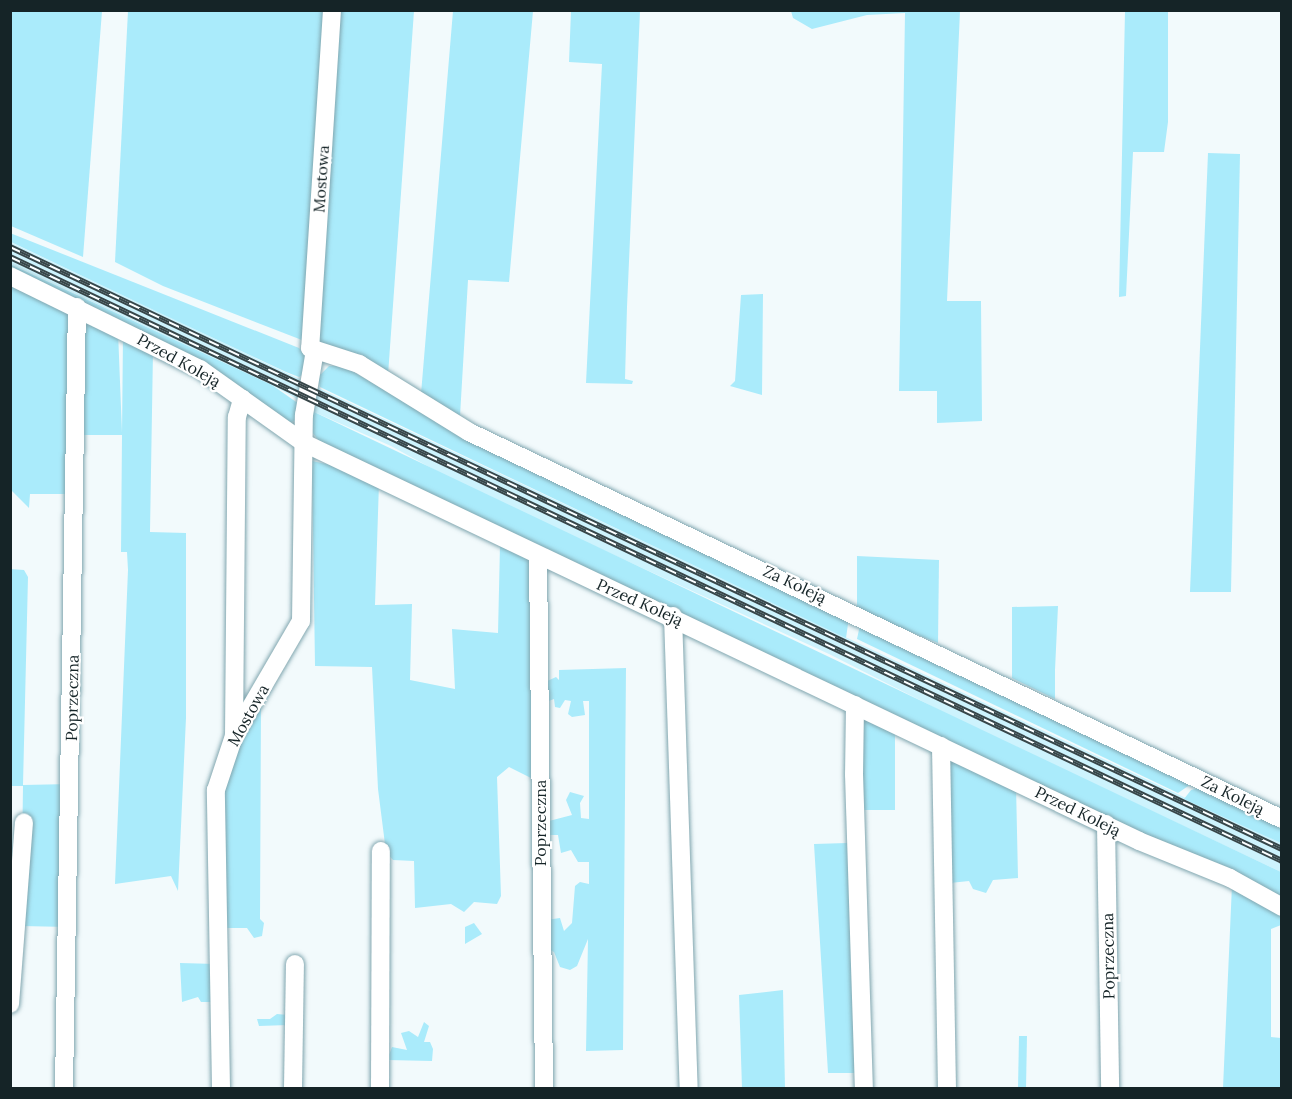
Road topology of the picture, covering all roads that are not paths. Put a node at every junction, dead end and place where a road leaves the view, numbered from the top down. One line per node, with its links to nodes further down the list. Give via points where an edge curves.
1 (332, 10): 4 (street, Mostowa)
2 (10, 276): 3 (street, Przed Koleją)
3 (77, 308): 5 (street, Przed Koleją, via 200,369); 19 (street, Poprzeczna)
4 (312, 349): 6 (street, Mostowa); 12 (street, Za Koleją, via 359,364 469,432)
5 (242, 399): 6 (street, Przed Koleją); 10 (street, via 237,417)
6 (304, 443): 7 (street, Przed Koleją); 10 (street, Mostowa, via 301,621)
7 (538, 557): 8 (street, Przed Koleją); 23 (street, Poprzeczna)
8 (673, 616): 9 (street, Przed Koleją); 24 (street)
9 (855, 705): 11 (street, Przed Koleją); 25 (street)
10 (234, 736): 20 (street, Mostowa, via 216,790)
11 (941, 746): 14 (street, Przed Koleją); 26 (street)
12 (1281, 819)
13 (24, 823): 18 (street)
14 (1106, 824): 16 (street, Przed Koleją, via 1230,878); 27 (street, Poprzeczna)
15 (381, 851): 22 (street)
16 (1281, 907)
17 (295, 964): 21 (street)
18 (10, 1005)
19 (64, 1089)
20 (221, 1089)
21 (293, 1089)
22 (380, 1089)
23 (544, 1089)
24 (689, 1089)
25 (864, 1089)
26 (947, 1089)
27 (1110, 1089)

